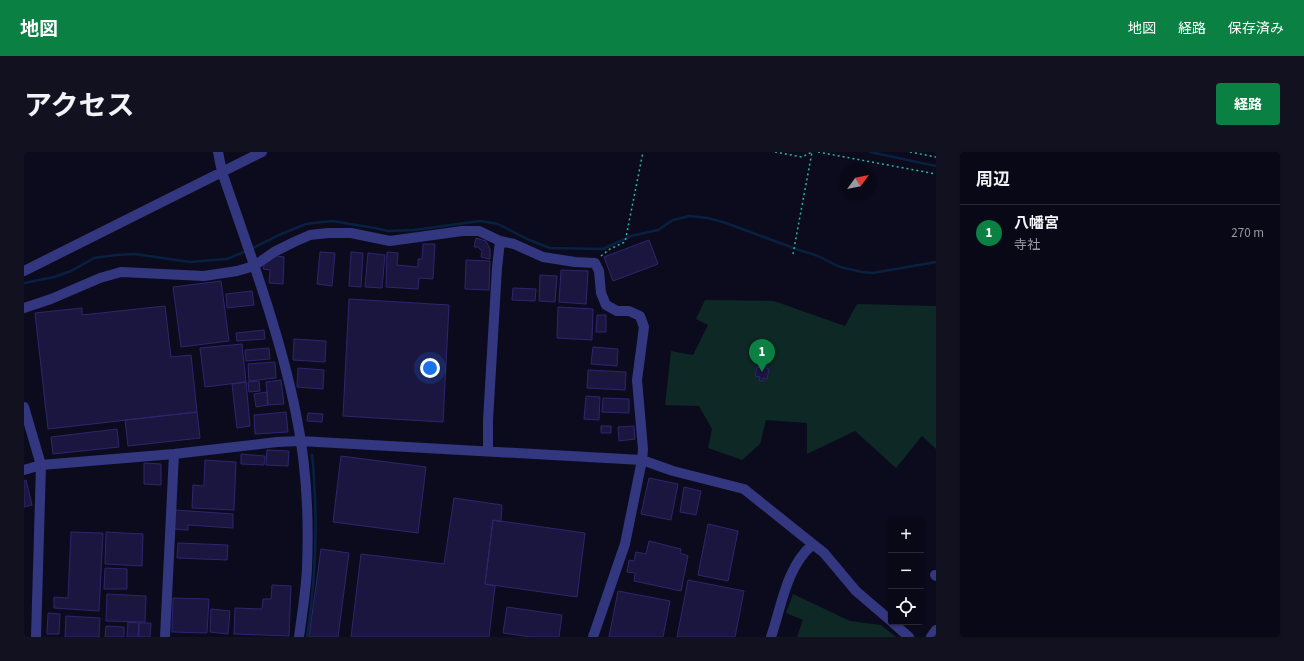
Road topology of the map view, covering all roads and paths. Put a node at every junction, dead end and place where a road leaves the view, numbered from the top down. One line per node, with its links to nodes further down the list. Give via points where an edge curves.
1 (218, 152): 9 (street)
2 (262, 152): 9 (street)
3 (643, 152): 13 (path, via 625,242 604,253)
4 (775, 152): 5 (path, via 802,158)
5 (812, 152): 12 (path)
6 (818, 152): 10 (path)
7 (910, 152): 8 (path)
8 (936, 157)
9 (222, 172): 14 (street); 15 (street)
10 (936, 174)
11 (500, 241): 13 (street, via 514,244 543,257); 14 (street, via 479,230 390,241 351,233 316,234 274,252); 19 (street)
12 (793, 254)
13 (595, 263): 21 (street, via 606,305 617,311 629,311 640,316 644,327 637,380)
14 (254, 266): 16 (street, via 204,276 121,272); 18 (street, via 283,358)
15 (24, 271)
16 (24, 308)
17 (24, 407): 22 (street)
18 (300, 441): 19 (street); 20 (street); 30 (street, via 306,496 307,568)
19 (488, 451): 21 (street)
20 (174, 454): 22 (street); 29 (street)
21 (642, 460): 24 (street, via 673,471 744,489); 31 (street, via 625,544)
22 (41, 466): 23 (street); 28 (street)
23 (24, 470)
24 (812, 545): 25 (street, via 824,553 856,591); 32 (street, via 793,569)
25 (888, 619)
26 (895, 625): 33 (street)
27 (936, 630): 34 (street)
28 (36, 637)
29 (165, 637)
30 (299, 637)
31 (593, 637)
32 (771, 637)
33 (909, 637)
34 (931, 637)

